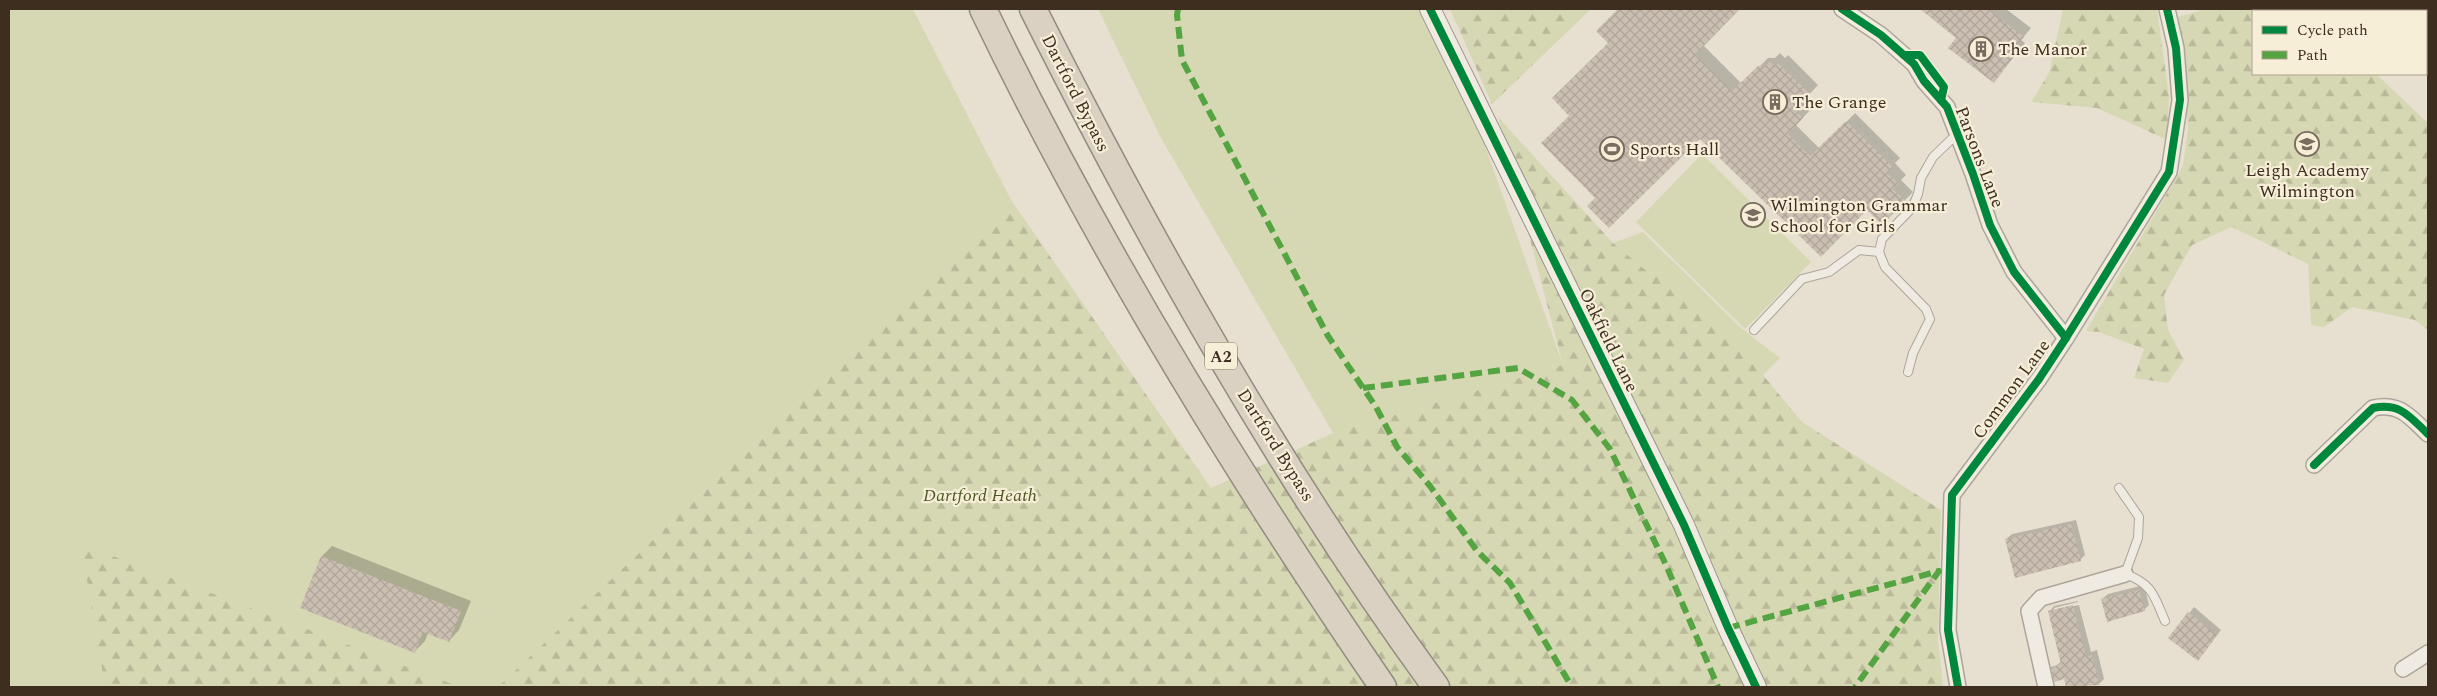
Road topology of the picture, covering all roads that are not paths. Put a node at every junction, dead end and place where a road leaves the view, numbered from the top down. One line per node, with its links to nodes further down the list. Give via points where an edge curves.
1 (982, 9): 18 (highway, A2, via 1064,167 1212,426 1311,582)
2 (1033, 9): 19 (highway, Dartford Bypass / A2, via 1167,264 1250,405 1331,534)
3 (1430, 9): 20 (street, Oakfield Lane, via 1684,526)
4 (1842, 9): 6 (street, Parsons Lane, via 1881,35 1914,64 1947,107)
5 (2167, 9): 9 (street, Common Lane, via 2176,48 2180,100 2169,172)
6 (1958, 133): 7 (lane, via 1933,157 1921,178 1912,208 1882,239); 9 (street, Parsons Lane, via 1990,225 2014,272)
7 (1879, 252): 8 (lane, via 1859,250 1828,272 1802,279); 10 (lane, via 1886,267 1926,309 1930,319 1913,353)
8 (1754, 330)
9 (2066, 338): 21 (street, Common Lane, via 1952,495 1948,630)
10 (1908, 372)
11 (2428, 434): 12 (street, via 2402,410 2384,406 2373,408)
12 (2314, 466)
13 (2118, 488): 14 (lane, via 2139,517 2138,538)
14 (2125, 574): 15 (lane, via 2141,579 2154,594); 22 (street, via 2041,598 2029,611)
15 (2165, 622)
16 (2428, 653): 17 (street)
17 (2403, 669)
18 (1383, 687)
19 (1436, 687)
20 (1756, 687)
21 (1958, 687)
22 (2046, 687)

